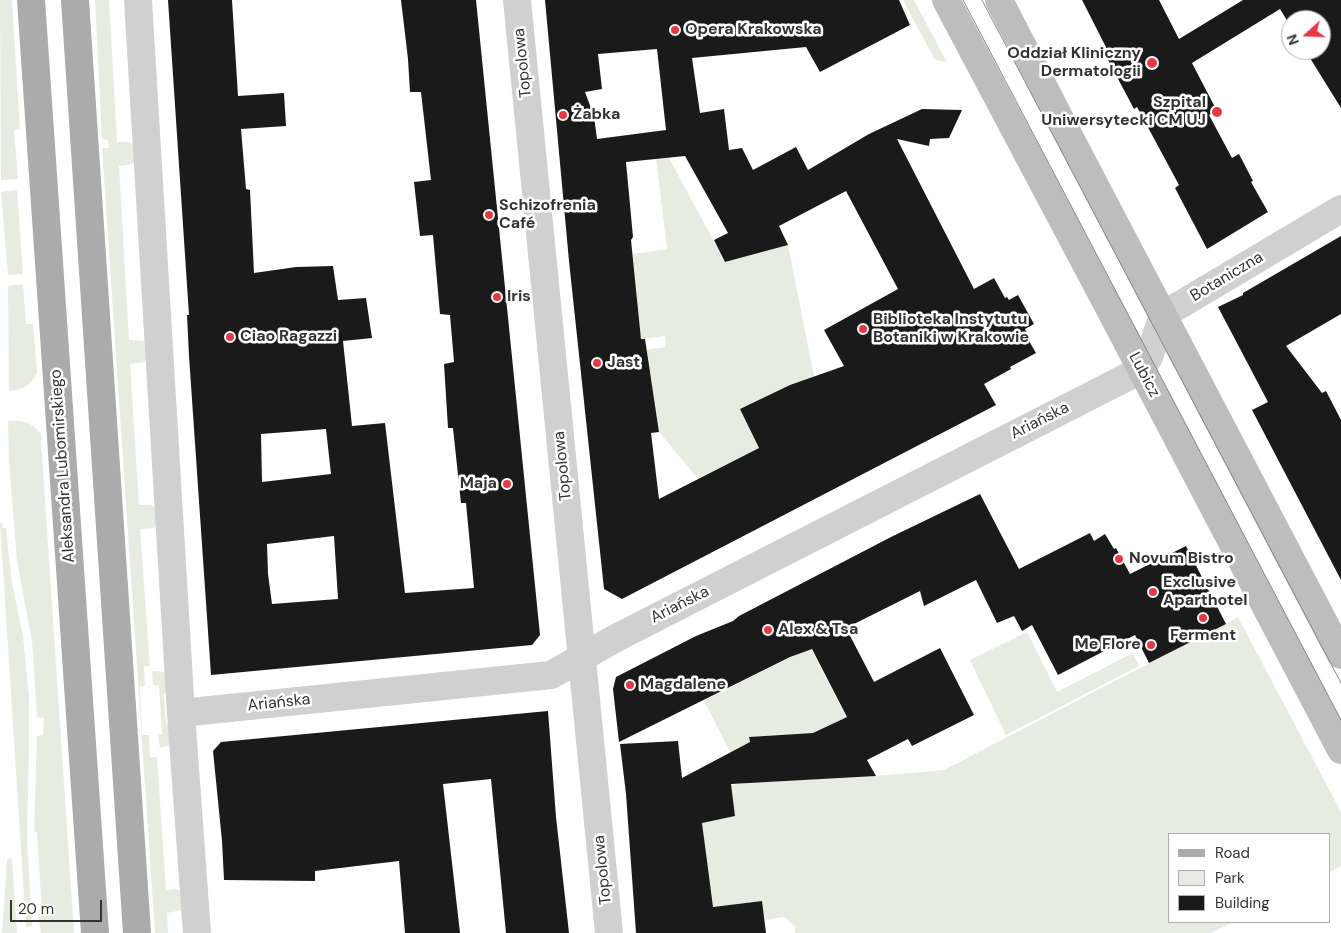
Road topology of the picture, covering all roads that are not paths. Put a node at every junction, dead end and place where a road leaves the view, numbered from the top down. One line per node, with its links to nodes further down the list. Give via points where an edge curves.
1 (31, 0): 14 (main road, Aleksandra Lubomirskiego)
2 (75, 0): 15 (main road)
3 (138, 0): 12 (street)
4 (517, 0): 11 (street, Topolowa)
5 (946, 0): 9 (street, Lubicz)
6 (999, 0): 8 (street)
7 (1341, 209): 8 (street, Botaniczna)
8 (1163, 315): 9 (street, via 1149,357); 10 (street)
9 (1141, 370): 11 (street, Ariańska); 13 (street, Lubicz)
10 (1341, 654)
11 (582, 656): 12 (street, Ariańska, via 551,675); 17 (street, Topolowa)
12 (181, 713): 16 (street)
13 (1341, 750)
14 (94, 933)
15 (137, 933)
16 (197, 933)
17 (609, 933)

